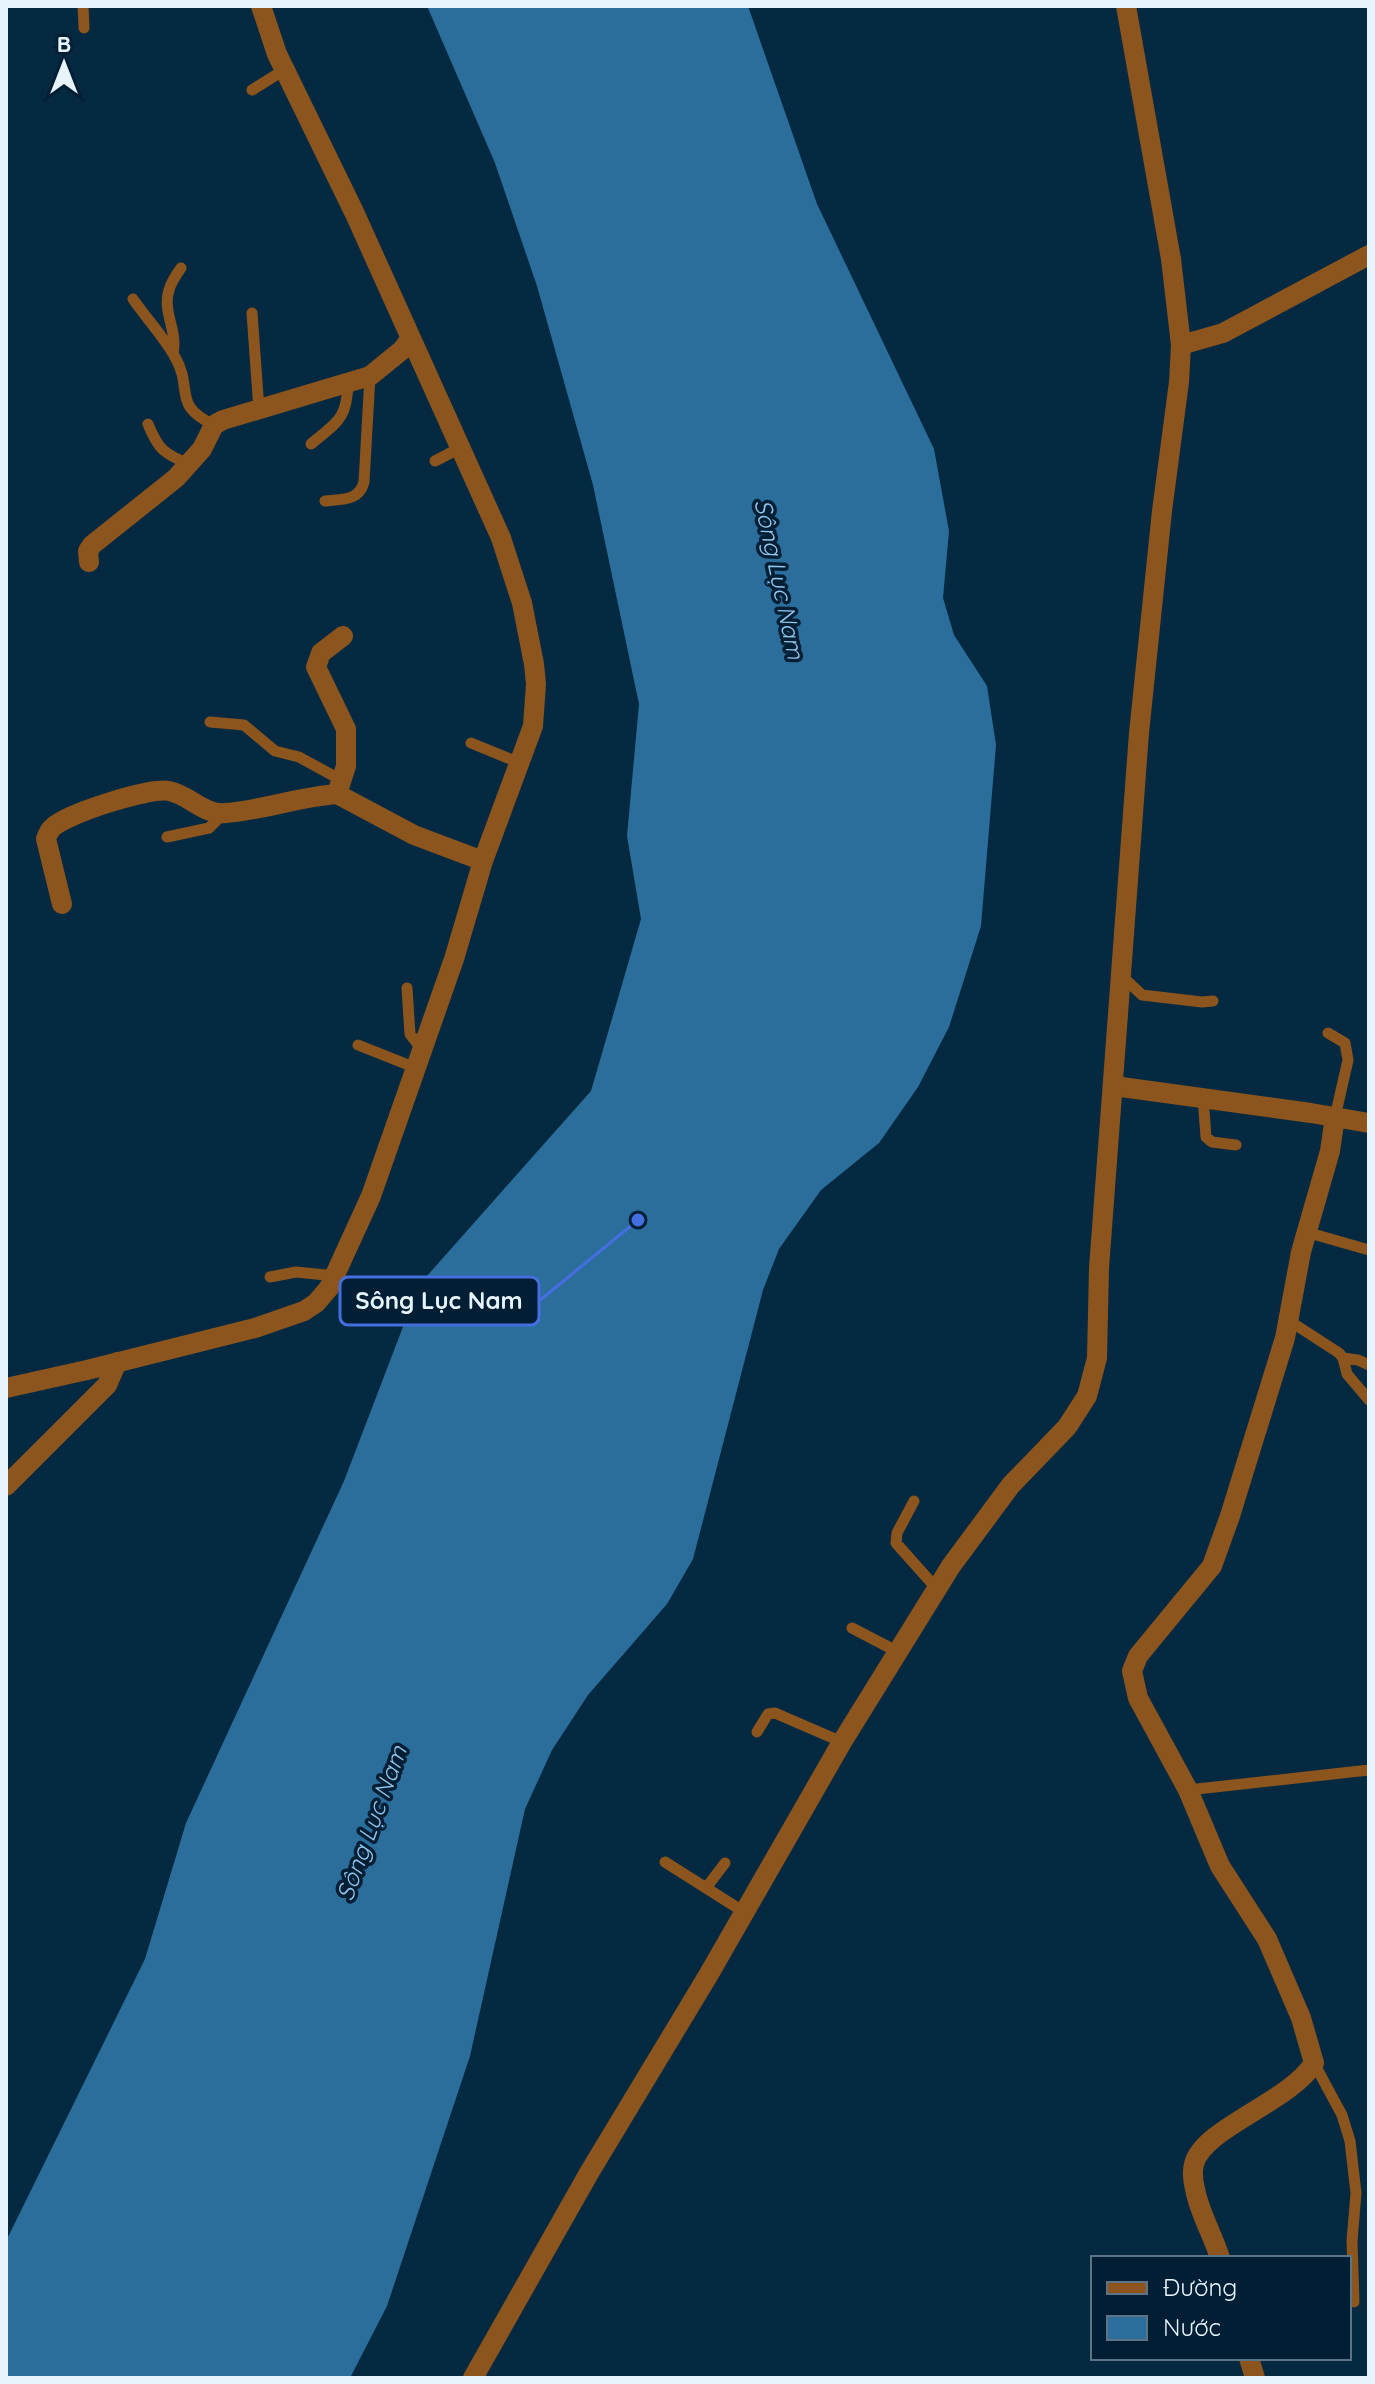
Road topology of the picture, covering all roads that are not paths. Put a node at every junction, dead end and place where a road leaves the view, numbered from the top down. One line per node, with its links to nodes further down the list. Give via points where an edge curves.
1 (83, 6): 4 (lane)
2 (261, 6): 5 (street)
3 (1126, 6): 12 (street)
4 (84, 28)
5 (284, 70): 6 (lane); 11 (street)
6 (252, 90)
7 (1369, 255): 12 (street, via 1223,333)
8 (181, 268): 13 (lane, via 167,300)
9 (133, 299): 13 (lane)
10 (252, 313): 16 (lane)
11 (411, 338): 14 (street); 20 (street)
12 (1181, 345): 34 (street, via 1139,733)
13 (173, 353): 18 (lane, via 189,408)
14 (370, 376): 15 (street); 23 (lane, via 361,493)
15 (348, 383): 16 (street); 19 (lane, via 346,411)
16 (259, 410): 18 (street)
17 (148, 424): 22 (lane, via 155,442 169,456)
18 (214, 425): 22 (street)
19 (311, 444)
20 (460, 448): 21 (lane); 28 (street, via 501,538 522,603 536,684 533,726)
21 (435, 461)
22 (189, 464): 24 (street, via 92,545)
23 (325, 501)
24 (89, 562)
25 (343, 636): 29 (street, via 321,653 316,667 346,729 346,766)
26 (210, 722): 29 (lane, via 244,725 275,751 299,757)
27 (471, 743): 28 (lane)
28 (520, 763): 32 (street)
29 (339, 787): 30 (street); 32 (street, via 414,835)
30 (215, 812): 31 (lane, via 217,820 209,828); 33 (street, via 163,790 116,799 60,822 46,839)
31 (167, 837)
32 (483, 861): 39 (street)
33 (62, 904)
34 (1121, 976): 36 (lane, via 1142,995); 40 (street)
35 (407, 988): 39 (lane, via 410,1034)
36 (1213, 1001)
37 (1328, 1033): 42 (lane, via 1345,1043 1348,1060)
38 (358, 1045): 39 (lane)
39 (419, 1059): 47 (street, via 371,1196)
40 (1114, 1086): 41 (street); 57 (street, via 1097,1358 1087,1396 1067,1427 1011,1485)
41 (1203, 1097): 42 (street); 44 (lane, via 1206,1137)
42 (1335, 1117): 43 (street); 45 (street)
43 (1369, 1123)
44 (1236, 1145)
45 (1306, 1232): 46 (lane); 49 (street)
46 (1369, 1250)
47 (336, 1276): 48 (lane, via 296,1272); 51 (street, via 304,1311)
48 (270, 1277)
49 (1288, 1320): 50 (lane); 63 (street, via 1212,1566 1133,1664 1138,1698)
50 (1343, 1358): 52 (lane); 54 (lane, via 1347,1374)
51 (117, 1362): 53 (street); 55 (street, via 107,1385)
52 (1369, 1365)
53 (6, 1388)
54 (1369, 1400)
55 (6, 1486)
56 (914, 1501): 57 (lane, via 896,1543)
57 (937, 1589): 59 (street)
58 (852, 1628): 59 (lane)
59 (898, 1652): 61 (street)
60 (757, 1732): 61 (lane, via 768,1714 775,1713)
61 (842, 1742): 67 (street)
62 (1369, 1770): 63 (lane)
63 (1188, 1790): 68 (street, via 1220,1866 1272,1950)
64 (665, 1862): 66 (lane)
65 (725, 1863): 66 (lane)
66 (706, 1888): 67 (lane)
67 (744, 1912): 71 (street)
68 (1314, 2063): 69 (street, via 1283,2095 1210,2140 1194,2164 1195,2191); 70 (lane, via 1350,2141 1356,2193)
69 (1219, 2256)
70 (1354, 2302)
71 (473, 2378)

